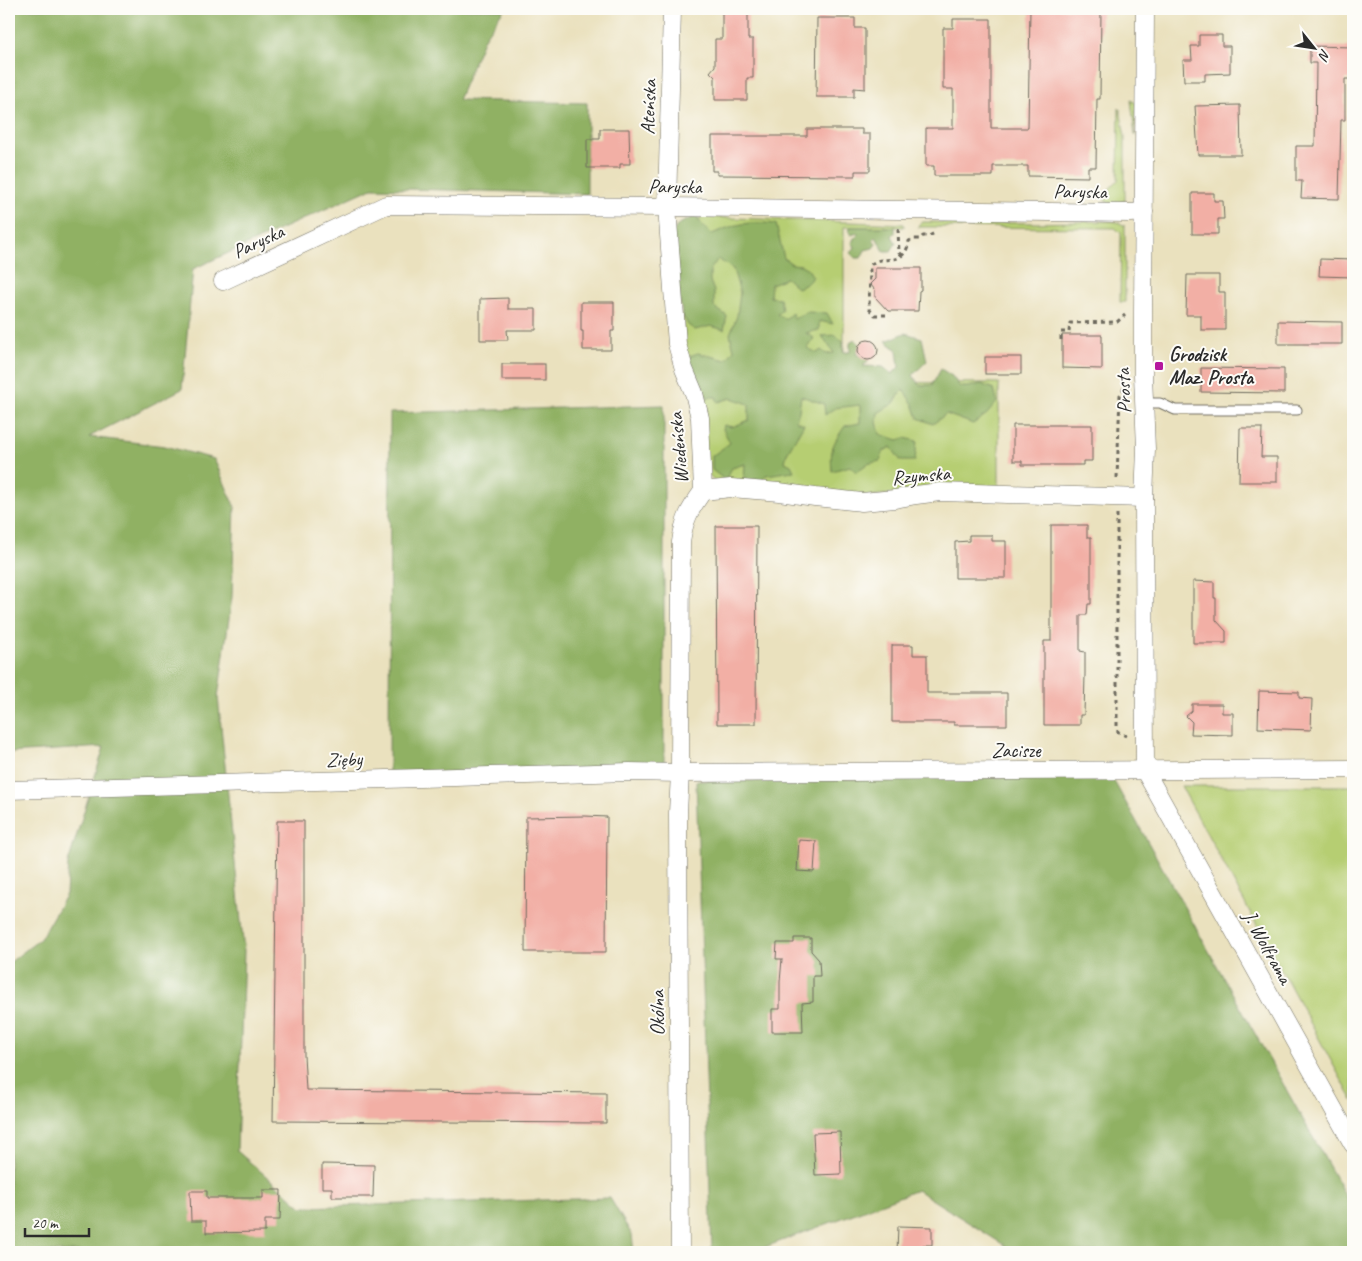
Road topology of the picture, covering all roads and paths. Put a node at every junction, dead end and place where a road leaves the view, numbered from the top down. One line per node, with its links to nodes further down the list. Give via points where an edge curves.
1 (672, 9): 3 (street, Ateńska)
2 (1145, 9): 4 (street, Prosta)
3 (667, 207): 4 (street, Paryska); 8 (street, Paryska, via 386,206); 14 (street, Wiedeńska, via 677,344 700,418)
4 (1144, 212): 12 (street, Prosta)
5 (898, 228): 7 (path)
6 (935, 232): 7 (path, via 913,239)
7 (901, 254): 9 (path, via 892,260 876,260 870,266 869,309 875,315)
8 (222, 281)
9 (886, 315)
10 (1120, 319): 11 (path, via 1117,322 1070,323 1069,332 1061,332)
11 (1061, 340)
12 (1145, 403): 13 (lane, via 1160,403 1175,410); 15 (street, Prosta)
13 (1296, 410)
14 (703, 491): 15 (street, Rzymska, via 731,488 862,502 940,492); 18 (street, Wiedeńska, via 691,507 681,542)
15 (1144, 498): 17 (street, Prosta)
16 (1353, 769): 17 (street, Zacisze)
17 (1145, 771): 18 (street, Zacisze); 20 (street, J. Wolframa)
18 (680, 773): 19 (street, Zięby); 21 (street, Okólna)
19 (9, 790)
20 (1353, 1144)
21 (680, 1252)

